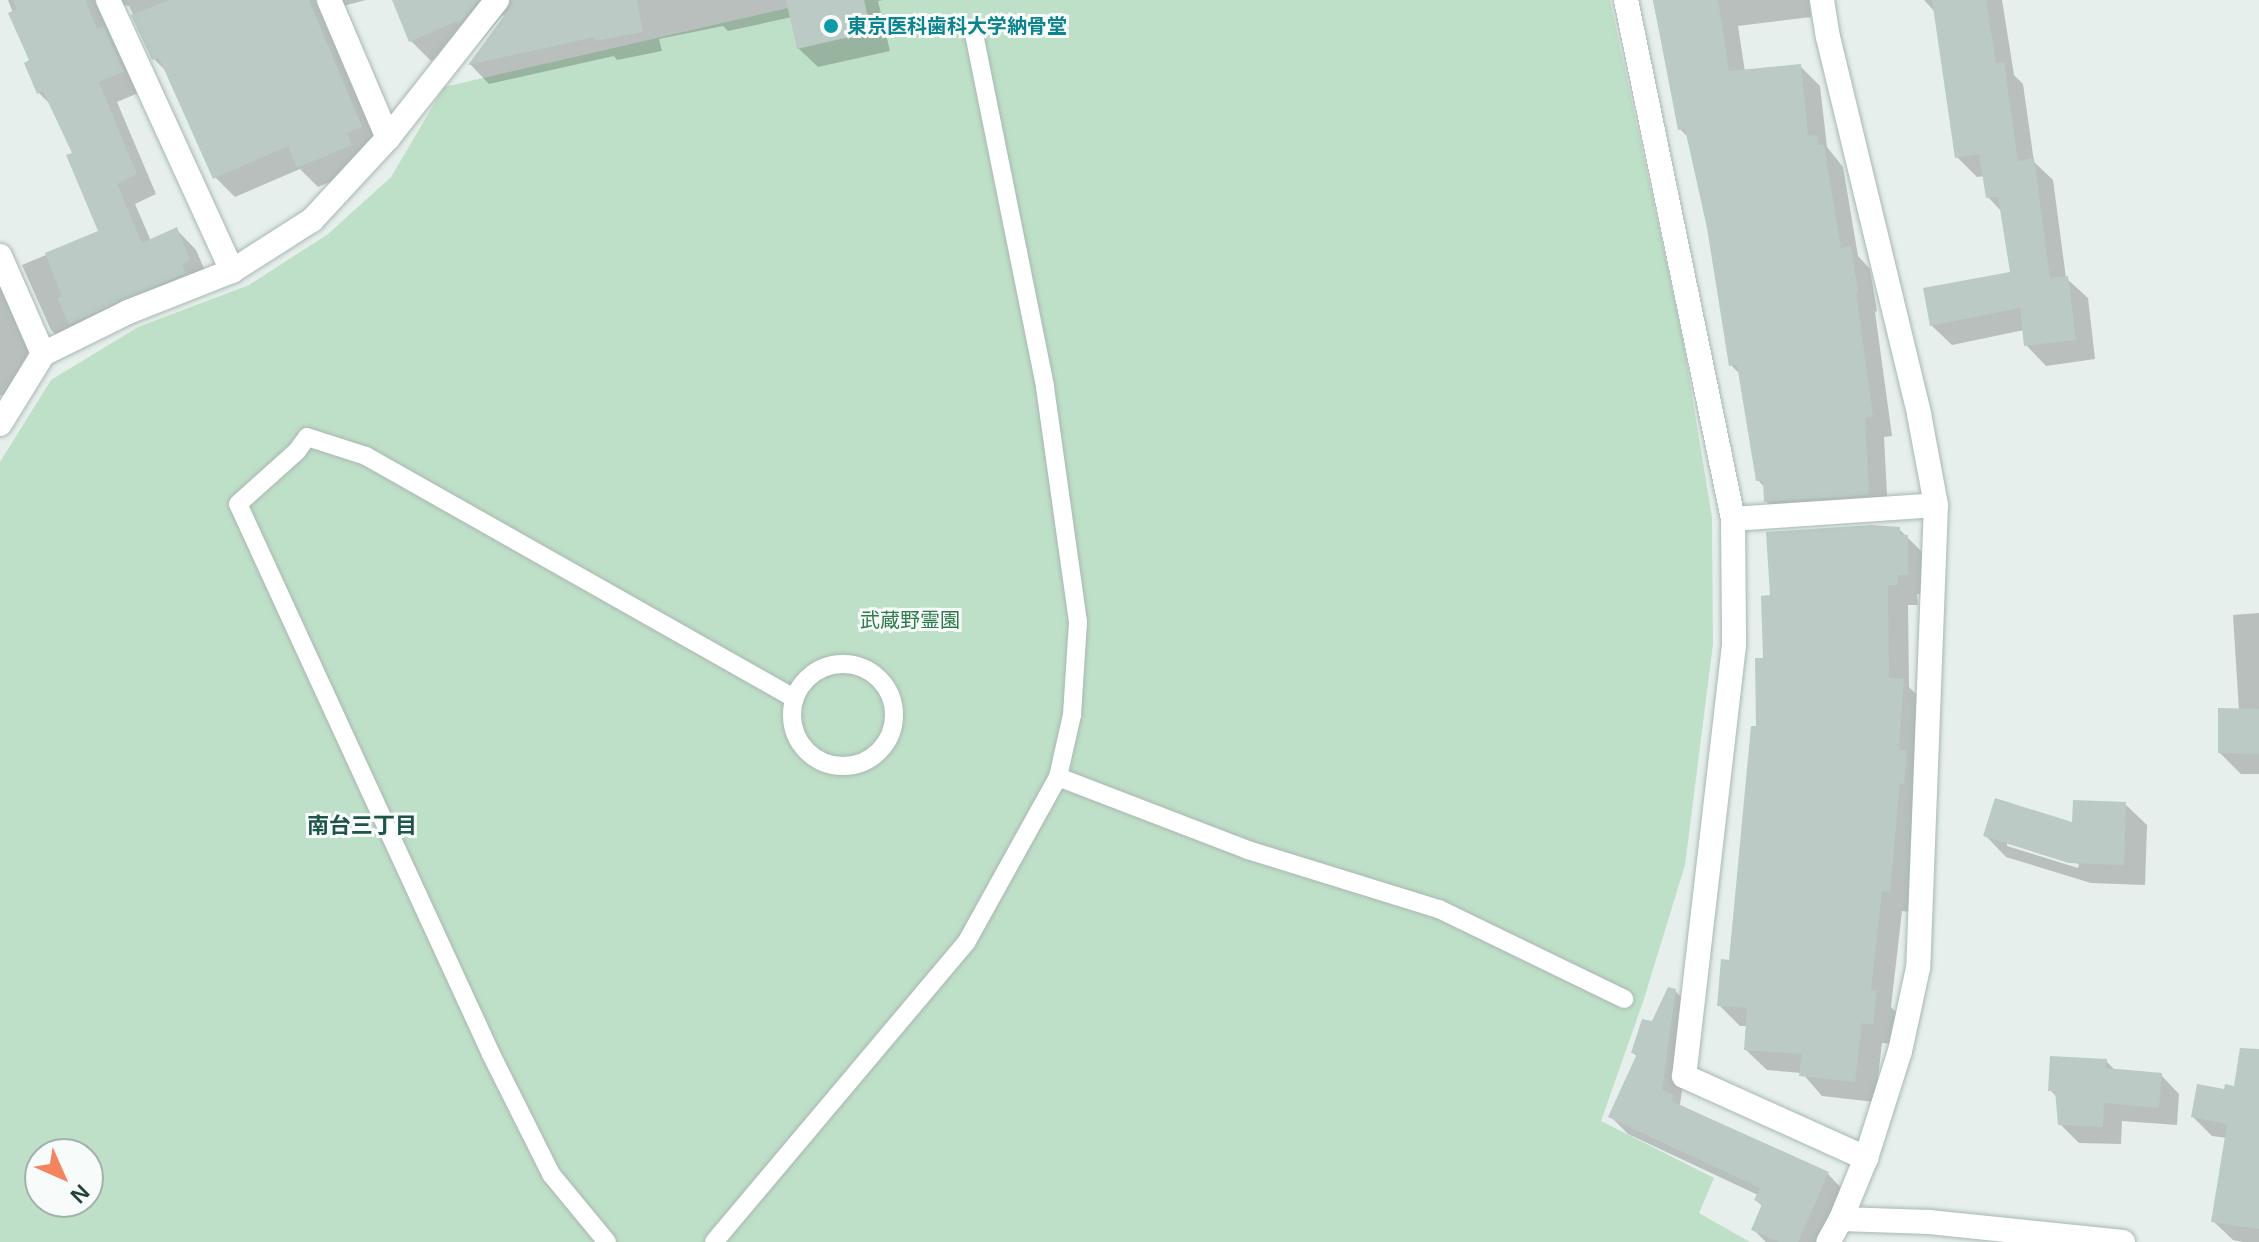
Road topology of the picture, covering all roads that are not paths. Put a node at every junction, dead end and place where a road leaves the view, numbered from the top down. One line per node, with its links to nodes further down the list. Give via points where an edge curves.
1 (108, 0): 9 (street)
2 (329, 0): 7 (street)
3 (497, 0): 7 (street)
4 (1626, 0): 13 (street)
5 (1822, 0): 12 (street)
6 (973, 30): 15 (lane, via 1045,386 1078,622 1072,715)
7 (388, 138): 9 (street, via 312,220)
8 (0, 256): 10 (street)
9 (232, 271): 10 (street, via 128,312)
10 (43, 354): 11 (street)
11 (0, 424)
12 (1936, 505): 13 (street); 17 (street, via 1918,968 1900,1051)
13 (1733, 519): 17 (street, via 1734,645 1684,1076)
14 (794, 698): 14 (lane, via 814,672 847,664 863,668 877,677 891,698 888,739 864,762 830,765 814,758 794,732); 19 (lane, via 366,456 307,437 238,504 551,1174)
15 (1058, 777): 16 (lane, via 1248,850 1439,909); 20 (lane, via 966,943)
16 (1624, 999)
17 (1866, 1158): 18 (street)
18 (1841, 1219): 21 (street); 22 (street, via 1929,1222)
19 (607, 1242)
20 (714, 1242)
21 (1828, 1242)
22 (2123, 1242)

